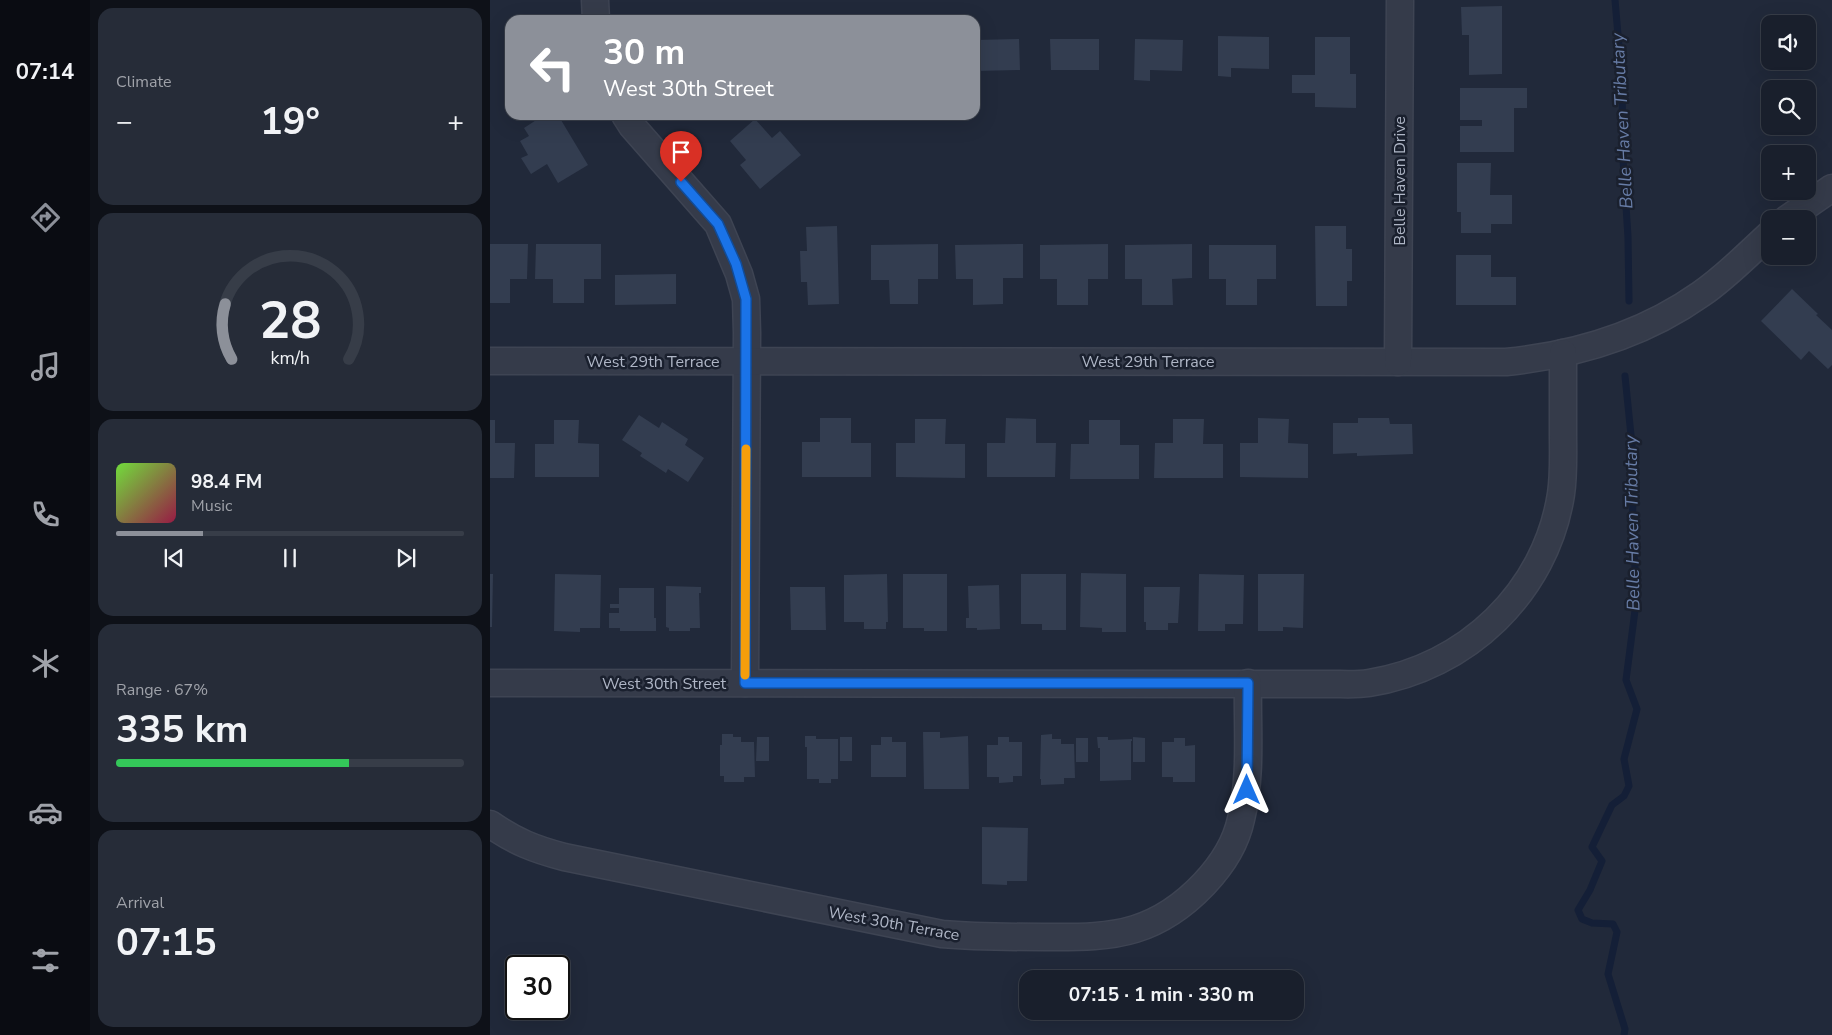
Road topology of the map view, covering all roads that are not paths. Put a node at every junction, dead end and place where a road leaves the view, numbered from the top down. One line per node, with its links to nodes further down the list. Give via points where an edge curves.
1 (595, 0): 3 (street)
2 (1400, 0): 11 (street, Belle Haven Drive)
3 (596, 15)
4 (628, 120): 10 (street, via 718,224 740,274 746,299)
5 (1832, 188): 6 (street)
6 (1800, 210)
7 (1761, 242): 8 (street, West 29th Terrace, via 1703,293 1673,313 1618,337)
8 (1563, 354): 11 (street, West 29th Terrace, via 1506,362); 14 (street, West 30th Street, via 1563,469 1554,521 1534,569 1498,618 1469,643 1435,663 1404,674 1368,683)
9 (490, 361): 10 (street, West 29th Terrace)
10 (747, 361): 11 (street, West 29th Terrace); 13 (street)
11 (1398, 362)
12 (490, 683): 13 (street, West 30th Street)
13 (745, 683): 14 (street, West 30th Street)
14 (1248, 683): 15 (street, West 30th Terrace, via 1247,790 1231,848 1212,876 1190,899 1136,929 1106,935 980,937 942,934 545,852 510,838)
15 (490, 824)

